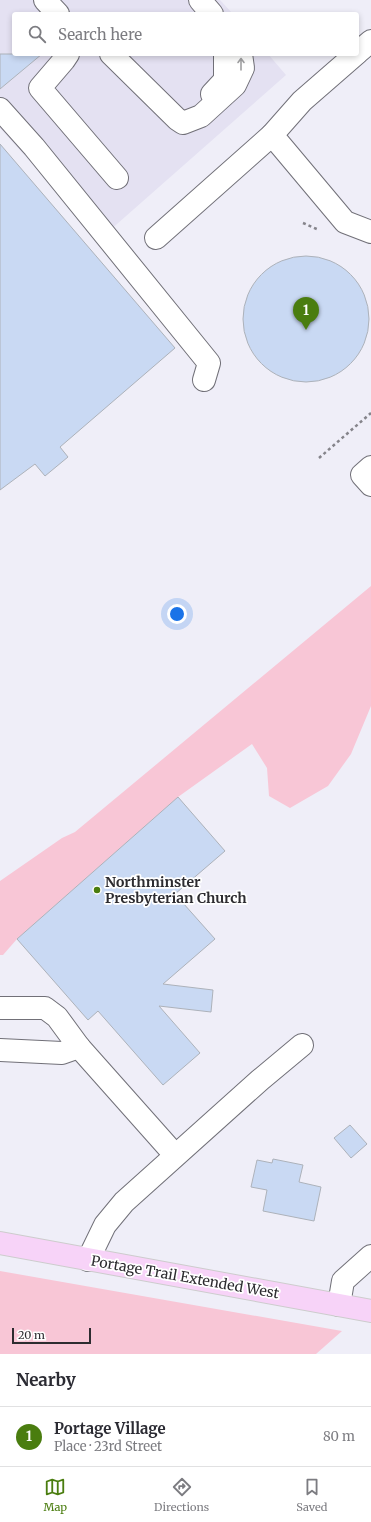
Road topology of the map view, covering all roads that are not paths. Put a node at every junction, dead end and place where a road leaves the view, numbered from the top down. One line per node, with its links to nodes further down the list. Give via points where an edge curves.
1 (45, 0): 4 (street)
2 (186, 0): 5 (street)
3 (200, 0): 6 (street)
4 (56, 12)
5 (195, 12)
6 (210, 12)
7 (371, 41): 8 (street)
8 (359, 51)
9 (67, 56): 17 (street, via 40,88)
10 (113, 56): 15 (street)
11 (225, 56): 15 (street, via 225,80 212,94)
12 (240, 56): 15 (street, one-way to 12, via 183,123 201,116 235,86 243,68)
13 (354, 56): 16 (street, via 302,101)
14 (0, 109): 20 (street, via 34,147 209,362)
15 (177, 119)
16 (272, 135): 18 (street, via 345,222); 19 (street)
17 (118, 178)
18 (371, 232)
19 (156, 238)
20 (204, 380)
21 (371, 467): 22 (street, via 362,475)
22 (371, 485)
23 (0, 1008): 25 (street, via 45,1008 57,1017)
24 (302, 1045): 27 (street)
25 (79, 1047): 26 (street, via 62,1053); 27 (street)
26 (0, 1050)
27 (175, 1156): 30 (street, via 124,1202 105,1225)
28 (0, 1243): 30 (main road, Portage Trail Extended West)
29 (371, 1256): 31 (street, via 343,1282)
30 (88, 1260): 31 (main road, Portage Trail Extended West)
31 (339, 1305): 32 (main road, Portage Trail Extended West)
32 (371, 1311)

